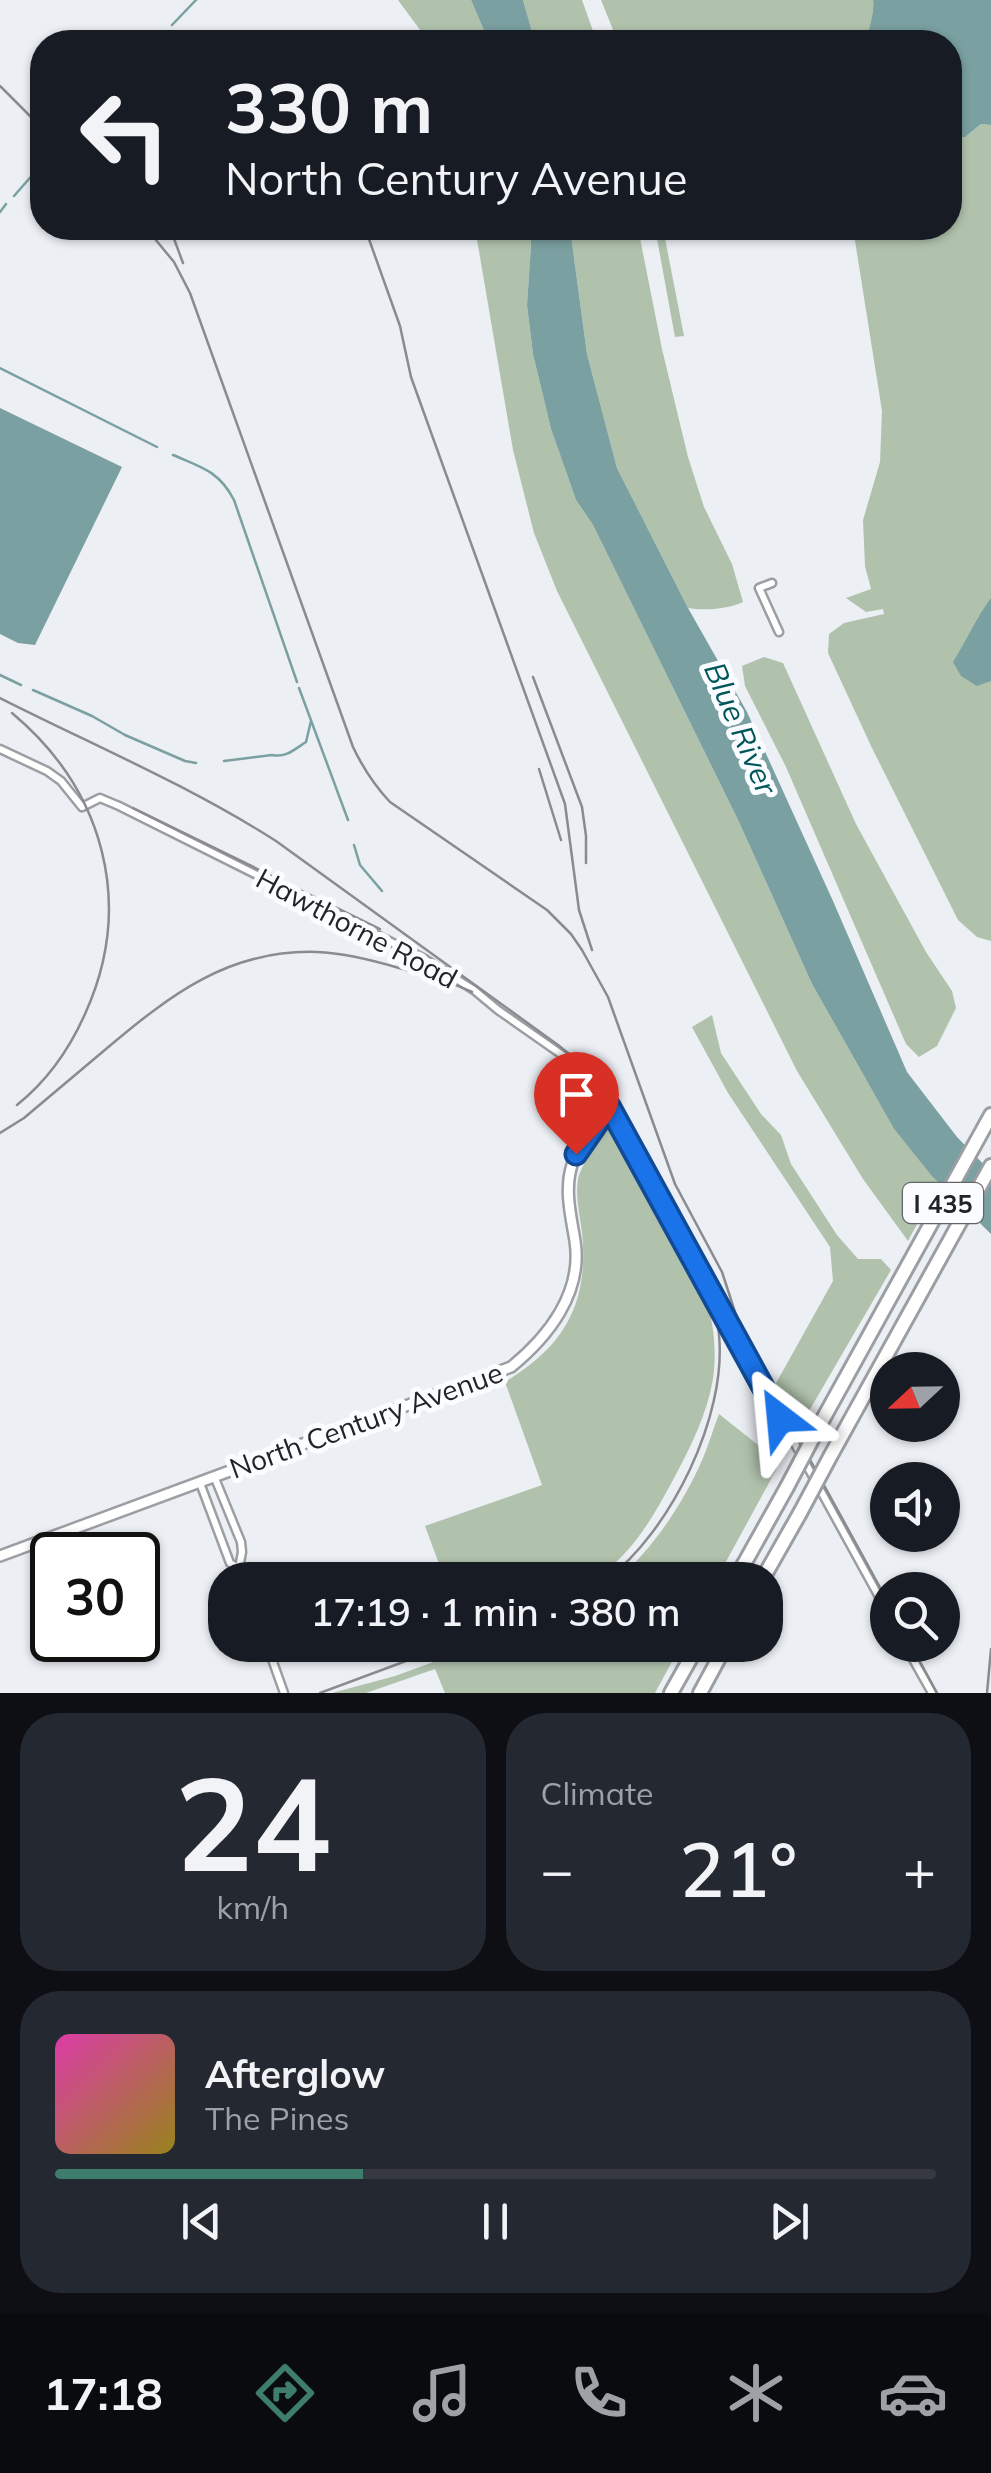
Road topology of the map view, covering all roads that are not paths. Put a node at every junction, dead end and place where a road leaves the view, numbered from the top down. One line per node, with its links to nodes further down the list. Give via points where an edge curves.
1 (772, 583): 2 (street, via 760,588)
2 (778, 632)
3 (0, 749): 4 (street, Hawthorne Road, via 47,771 82,807 100,798 119,806 423,958 568,1058)
4 (609, 1106): 7 (street, North Century Avenue, via 572,1165 572,1278 560,1314 536,1347 499,1374); 14 (street, Hawthorne Road)
5 (991, 1115): 12 (highway, I 435, bridge)
6 (991, 1166): 13 (highway, I 435, bridge)
7 (214, 1476): 8 (street, North Century Avenue); 11 (street, via 240,1542)
8 (200, 1482): 9 (street, North Century Avenue); 10 (street)
9 (0, 1556)
10 (230, 1562)
11 (240, 1562)
12 (745, 1562)
13 (772, 1562)
14 (870, 1580)
15 (273, 1662): 19 (street)
16 (688, 1662): 20 (highway)
17 (717, 1662): 21 (highway)
18 (915, 1662): 22 (street)
19 (284, 1693)
20 (671, 1693)
21 (700, 1693)
22 (932, 1693)

